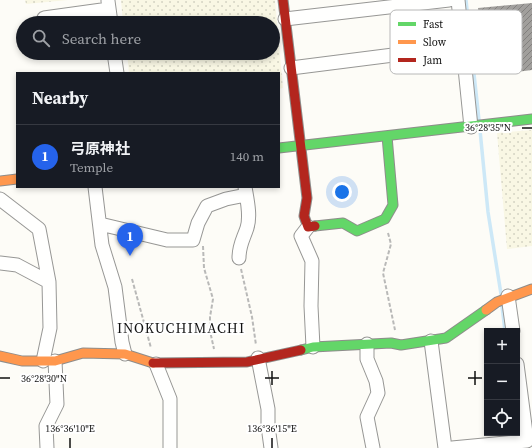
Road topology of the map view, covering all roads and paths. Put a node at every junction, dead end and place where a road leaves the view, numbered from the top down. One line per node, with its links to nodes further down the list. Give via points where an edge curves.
1 (283, 0): 8 (street)
2 (449, 0): 8 (street)
3 (458, 0): 5 (street)
4 (108, 4): 6 (street); 7 (street)
5 (459, 10)
6 (53, 16)
7 (110, 16)
8 (285, 19): 11 (street)
9 (390, 55): 11 (street)
10 (115, 60): 12 (street)
11 (291, 68): 17 (street)
12 (117, 72)
13 (469, 74): 15 (street)
14 (532, 120): 15 (street)
15 (477, 126): 16 (street)
16 (387, 136): 17 (street); 24 (street, via 393,205)
17 (301, 146): 18 (street); 26 (street, via 307,198 304,216)
18 (280, 148)
19 (16, 179): 20 (street)
20 (0, 181)
21 (95, 188): 25 (street)
22 (245, 191): 27 (street, via 207,206 198,222); 28 (street, via 248,227 239,246)
23 (0, 199): 31 (street, via 40,229)
24 (385, 219): 26 (street, via 357,231 343,222); 36 (path, via 391,244 382,273 395,332)
25 (100, 224): 27 (street, via 167,240); 39 (street, via 102,245 115,287)
26 (308, 227): 38 (street, via 301,236 312,261)
27 (194, 240): 43 (path, via 204,246 204,268 213,299 210,332)
28 (239, 258): 41 (path)
29 (0, 263): 31 (street, via 17,265)
30 (132, 279): 44 (path)
31 (49, 282): 42 (street)
32 (532, 289): 33 (street)
33 (503, 299): 34 (street); 35 (street, via 446,338)
34 (512, 328)
35 (431, 341): 36 (street, via 401,345); 50 (street)
36 (391, 343): 37 (street)
37 (367, 344): 38 (street); 49 (street, via 367,358 378,393 367,417)
38 (313, 347): 41 (street)
39 (125, 354): 42 (street, via 83,354); 44 (street)
40 (0, 356): 42 (street, via 22,361)
41 (258, 358): 43 (street, via 247,362); 48 (street, via 268,408)
42 (49, 361): 46 (street, via 57,404 46,426)
43 (214, 363): 44 (street)
44 (156, 364): 47 (street, via 170,400)
45 (520, 387): 51 (street, via 527,441)
46 (46, 448)
47 (170, 448)
48 (271, 448)
49 (373, 448)
50 (445, 448)
51 (452, 448)

